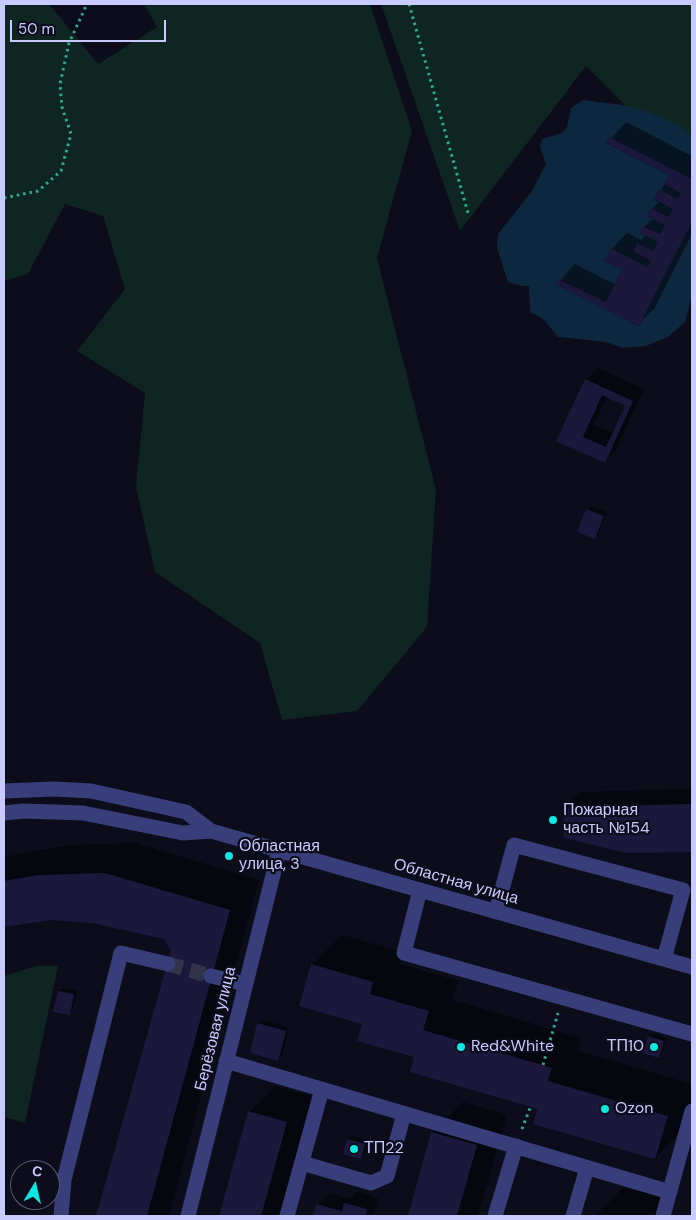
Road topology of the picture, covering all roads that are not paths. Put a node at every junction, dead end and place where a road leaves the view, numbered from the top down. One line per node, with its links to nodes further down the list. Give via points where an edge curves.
1 (8, 790): 3 (street, Областная улица, via 91,791 148,802 186,812)
2 (4, 813): 3 (street, Областная улица, via 83,813 183,833)
3 (210, 831): 4 (street, Областная улица)
4 (279, 851): 5 (street, Областная улица); 11 (street, Берёзовая улица)
5 (420, 890): 6 (street, Областная улица); 12 (street, via 404,953)
6 (496, 912): 7 (street, Областная улица); 7 (street, via 514,845 683,890)
7 (664, 959): 9 (street, Областная улица)
8 (168, 964): 21 (street, via 121,953 64,1180)
9 (692, 967)
10 (211, 976): 11 (street)
11 (246, 984): 13 (street, Берёзовая улица)
12 (692, 1034)
13 (226, 1061): 14 (street); 22 (street, Берёзовая улица)
14 (322, 1089): 16 (street); 18 (street)
15 (692, 1111): 20 (street)
16 (404, 1114): 17 (street); 18 (street, via 387,1176 371,1182)
17 (516, 1146): 19 (street); 24 (street)
18 (302, 1163): 23 (street)
19 (587, 1168): 20 (street); 25 (street)
20 (670, 1192): 26 (street)
21 (61, 1216)
22 (188, 1216)
23 (286, 1216)
24 (495, 1216)
25 (573, 1216)
26 (663, 1216)

